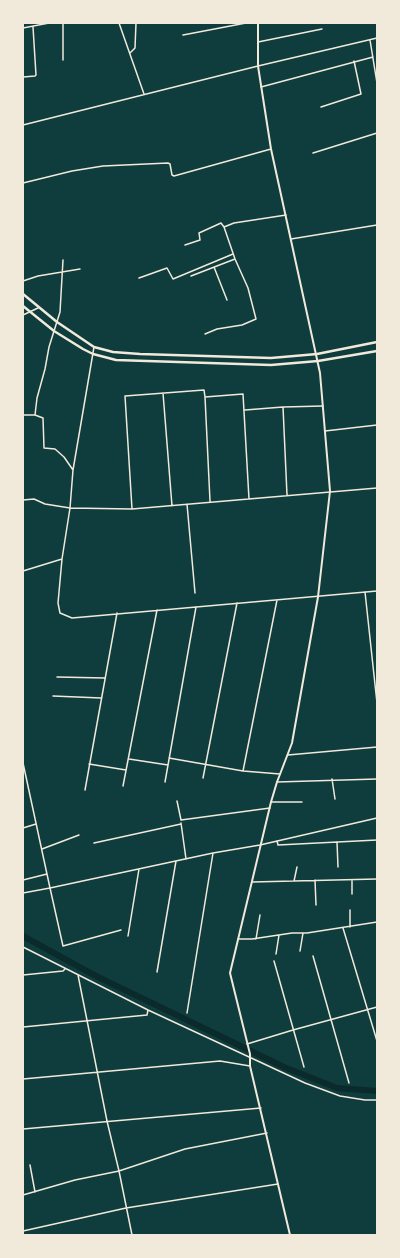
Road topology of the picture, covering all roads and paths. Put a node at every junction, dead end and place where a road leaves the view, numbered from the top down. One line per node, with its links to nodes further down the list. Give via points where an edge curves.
1 (49, 23): 7 (street)
2 (63, 23): 16 (street)
3 (119, 23): 14 (street)
4 (136, 23): 14 (street, via 135,48)
5 (246, 23): 10 (street)
6 (258, 23): 13 (street)
7 (33, 27): 8 (street); 19 (street, via 36,75)
8 (23, 28)
9 (322, 29): 13 (street)
10 (183, 35)
11 (377, 38): 12 (street)
12 (370, 40): 15 (street); 18 (street)
13 (258, 42): 18 (street)
14 (130, 53): 22 (street)
15 (373, 57): 17 (street); 20 (street)
16 (63, 60)
17 (354, 61): 21 (street); 23 (street, via 361,94)
18 (258, 66): 21 (street); 22 (street)
19 (23, 77)
20 (377, 83)
21 (261, 87): 26 (street)
22 (144, 94): 24 (street)
23 (321, 107)
24 (23, 125)
25 (377, 133): 27 (street)
26 (271, 149): 28 (street, via 174,176 170,164 103,166); 29 (street)
27 (312, 153)
28 (23, 183)
29 (286, 215): 31 (street, via 234,223); 32 (street)
30 (377, 225): 32 (street)
31 (224, 227): 33 (street, via 221,223 199,233 200,240); 34 (street)
32 (291, 238): 56 (street)
33 (185, 245)
34 (233, 254): 35 (street); 41 (street, via 173,279 167,268)
35 (235, 259): 37 (street); 51 (street, via 248,288 256,319)
36 (63, 260): 39 (street)
37 (214, 267): 40 (street); 44 (street)
38 (80, 269): 39 (street)
39 (62, 273): 42 (street); 49 (street)
40 (191, 276)
41 (139, 278)
42 (23, 281)
43 (23, 294): 46 (highway)
44 (227, 300)
45 (23, 306): 47 (highway)
46 (38, 308): 47 (street); 49 (highway)
47 (28, 311): 48 (street); 50 (highway)
48 (23, 314)
49 (57, 322): 50 (street); 53 (highway)
50 (54, 331): 55 (highway); 64 (street)
51 (205, 334)
52 (377, 342): 56 (highway)
53 (94, 347): 55 (street); 56 (highway, via 113,352 140,354 271,358)
54 (377, 351): 57 (highway)
55 (93, 354): 57 (highway, via 116,360 242,365); 67 (street)
56 (317, 354): 57 (street)
57 (318, 361): 60 (street)
58 (163, 393): 59 (street, via 204,390); 75 (street); 77 (street, via 125,396)
59 (205, 397): 62 (street, via 243,394); 73 (street)
60 (323, 406): 61 (street); 66 (street)
61 (283, 407): 62 (street); 70 (street)
62 (244, 410): 71 (street)
63 (23, 415): 64 (street)
64 (35, 415): 67 (street, via 43,418 44,448 54,449 64,457)
65 (377, 425): 66 (street)
66 (325, 431): 69 (street)
67 (73, 470): 76 (street)
68 (377, 488): 69 (street)
69 (330, 492): 70 (street); 83 (street)
70 (287, 495): 71 (street)
71 (249, 499): 73 (street)
72 (23, 500): 76 (street, via 34,499 45,504)
73 (210, 502): 74 (street)
74 (187, 504): 75 (street); 82 (street)
75 (172, 506): 77 (street)
76 (70, 508): 77 (street); 78 (street)
77 (132, 509)
78 (62, 559): 79 (street); 88 (street, via 58,603 60,613 72,618)
79 (23, 570)
80 (377, 591): 81 (street)
81 (366, 592): 83 (street); 93 (street)
82 (195, 593)
83 (318, 597): 84 (street); 95 (street)
84 (277, 600): 85 (street); 103 (street)
85 (237, 603): 86 (street); 100 (street)
86 (196, 607): 87 (street); 96 (street)
87 (157, 610): 88 (street); 97 (street)
88 (117, 614): 90 (street)
89 (57, 677): 90 (street)
90 (105, 678): 92 (street)
91 (53, 696): 92 (street)
92 (101, 698): 99 (street)
93 (377, 703)
94 (377, 747): 95 (street)
95 (288, 755): 104 (street)
96 (169, 757): 100 (street); 101 (street)
97 (129, 759): 101 (street); 102 (street)
98 (23, 763): 105 (street)
99 (89, 764): 102 (street); 112 (street)
100 (206, 764): 103 (street); 106 (street)
101 (168, 765): 109 (street)
102 (126, 770): 111 (street)
103 (243, 771): 104 (street)
104 (280, 774): 110 (street)
105 (24, 775): 120 (street)
106 (204, 778)
107 (377, 778): 108 (street)
108 (332, 779): 110 (street); 113 (street)
109 (165, 782)
110 (277, 782): 115 (street)
111 (123, 786)
112 (85, 790)
113 (335, 799)
114 (177, 800): 119 (street)
115 (271, 802): 116 (street); 117 (street)
116 (302, 802)
117 (270, 808): 119 (street); 128 (street)
118 (377, 818): 125 (street)
119 (181, 820): 121 (street)
120 (36, 824): 122 (street); 129 (street)
121 (181, 824): 127 (street); 131 (street)
122 (23, 828)
123 (79, 835): 129 (street)
124 (377, 840): 126 (street)
125 (277, 841): 126 (street, via 278,845); 128 (street)
126 (337, 842): 134 (street)
127 (94, 843)
128 (260, 845): 130 (street); 142 (street)
129 (42, 849): 136 (street)
130 (213, 853): 131 (street); 170 (street)
131 (186, 859): 132 (street)
132 (176, 861): 135 (street); 164 (street)
133 (297, 867): 141 (street)
134 (338, 867)
135 (139, 869): 143 (street); 155 (street)
136 (47, 874): 139 (street); 143 (street)
137 (377, 878): 138 (street)
138 (352, 879): 140 (street); 145 (street)
139 (23, 880)
140 (315, 880): 141 (street); 146 (street)
141 (294, 881): 142 (street)
142 (252, 882): 156 (street)
143 (50, 888): 144 (street); 152 (street, via 63,946)
144 (23, 893)
145 (352, 894)
146 (316, 905)
147 (350, 910): 150 (street)
148 (260, 915): 157 (street)
149 (377, 922): 150 (street)
150 (350, 927): 151 (street)
151 (344, 928): 153 (street); 169 (street)
152 (121, 930)
153 (303, 933): 154 (street); 159 (street)
154 (279, 935): 157 (street); 160 (street)
155 (128, 936)
156 (238, 939): 157 (street); 176 (street, via 230,973)
157 (256, 939)
158 (23, 947): 163 (street)
159 (300, 951)
160 (276, 954)
161 (313, 956): 171 (street)
162 (274, 961): 174 (street)
163 (65, 968): 165 (street, via 63,971); 166 (street)
164 (157, 972)
165 (23, 975)
166 (78, 976): 168 (street); 172 (street)
167 (377, 1007): 169 (street)
168 (148, 1010): 172 (street, via 147,1015); 177 (street)
169 (368, 1010): 171 (street); 175 (street)
170 (187, 1013)
171 (330, 1019): 174 (street); 182 (street)
172 (87, 1021): 173 (street); 180 (street)
173 (23, 1027)
174 (293, 1030): 176 (street); 179 (street)
175 (377, 1041)
176 (247, 1044): 177 (street)
177 (250, 1056): 178 (street); 183 (street, via 305,1083 340,1096)
178 (250, 1066): 180 (street, via 220,1060); 184 (street)
179 (304, 1067)
180 (97, 1072): 181 (street); 185 (street)
181 (23, 1079)
182 (349, 1083)
183 (377, 1100)
184 (260, 1108): 185 (street); 187 (street)
185 (107, 1121): 186 (street); 189 (street)
186 (23, 1129)
187 (267, 1133): 189 (street, via 185,1149); 190 (street)
188 (30, 1165): 191 (street)
189 (119, 1171): 191 (street); 193 (street)
190 (278, 1184): 193 (street); 196 (street)
191 (35, 1192): 192 (street)
192 (23, 1195)
193 (126, 1208): 194 (street); 195 (street)
194 (23, 1231)
195 (132, 1235)
196 (290, 1235)

